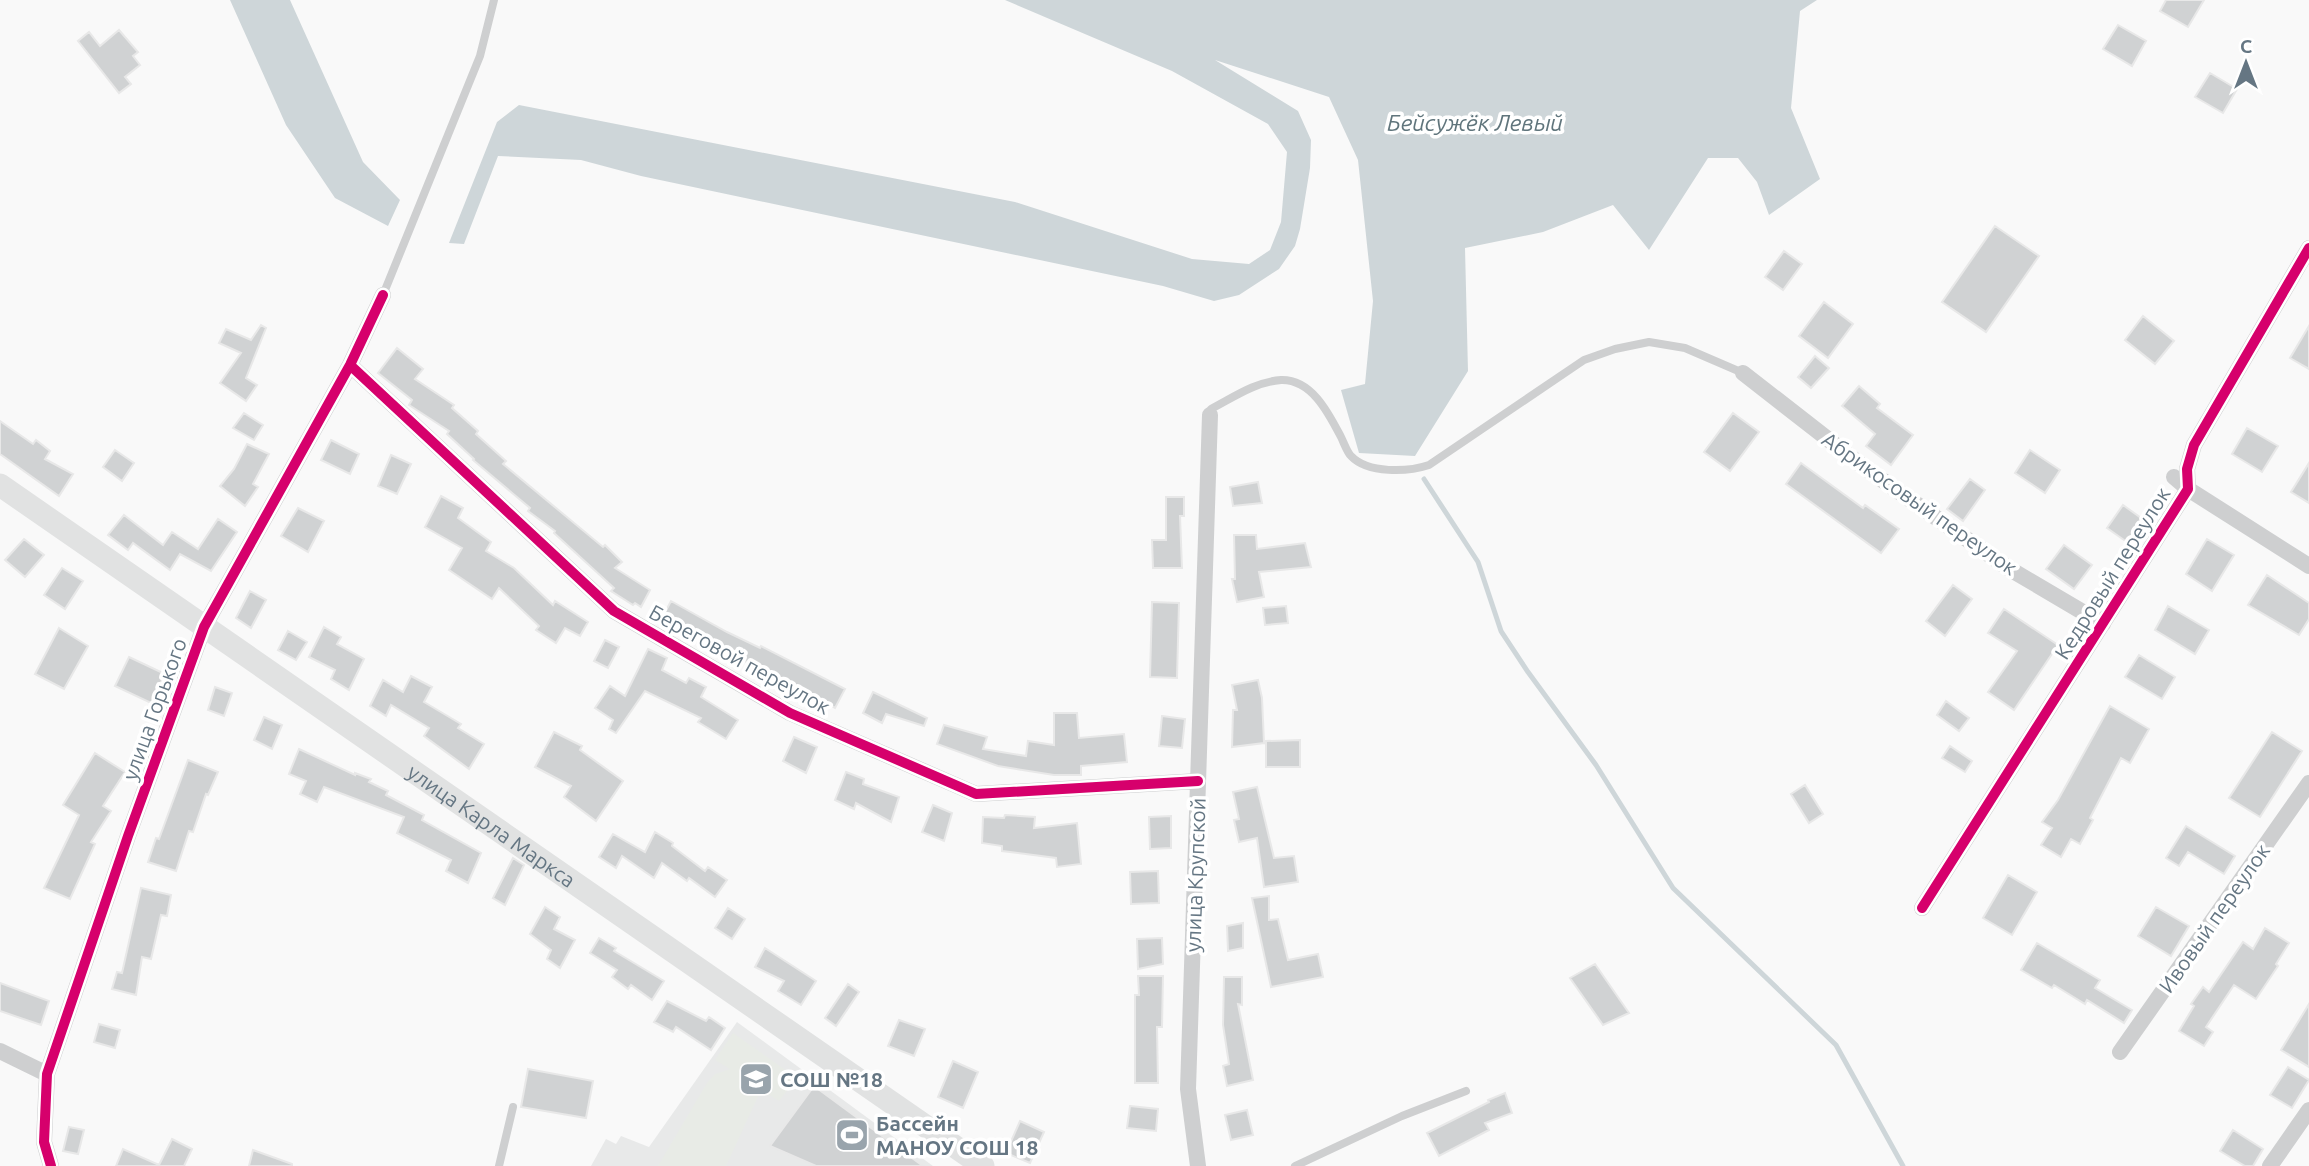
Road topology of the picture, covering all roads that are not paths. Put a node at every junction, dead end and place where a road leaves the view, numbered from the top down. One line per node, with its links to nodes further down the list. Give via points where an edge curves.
1 (494, 0): 3 (lane, via 480,56)
2 (2309, 248): 9 (street, Кедровый переулок, via 2194,445 2187,469)
3 (383, 295): 4 (street, улица Горького)
4 (350, 365): 12 (street, улица Горького); 13 (street, Береговой переулок, via 614,611 790,713 976,794)
5 (1743, 373): 6 (lane, via 1685,348 1649,342 1615,349 1584,360 1429,465 1412,471 1368,466 1351,457 1330,416 1308,388 1284,380 1257,384 1211,409); 11 (street, Абрикосовый переулок, via 1865,468 2008,568)
6 (1210, 415): 13 (street, улица Крупской)
7 (2174, 477): 9 (street)
8 (0, 485): 12 (main road, улица Карла Маркса)
9 (2188, 489): 10 (street); 11 (street, Кедровый переулок)
10 (2309, 566)
11 (2103, 624): 15 (street, Кедровый переулок)
12 (204, 628): 18 (street, улица Горького); 24 (main road, улица Карла Маркса)
13 (1198, 781): 25 (street, улица Крупской, via 1188,1089)
14 (2309, 783): 17 (street, Ивовый переулок)
15 (1922, 908)
16 (0, 1051): 18 (street)
17 (2120, 1052)
18 (47, 1074): 22 (street, улица Горького, via 44,1142)
19 (1466, 1090): 26 (lane)
20 (513, 1107): 23 (lane)
21 (2309, 1110): 27 (street)
22 (51, 1166)
23 (499, 1166)
24 (983, 1166)
25 (1198, 1166)
26 (1295, 1166)
27 (2270, 1166)

